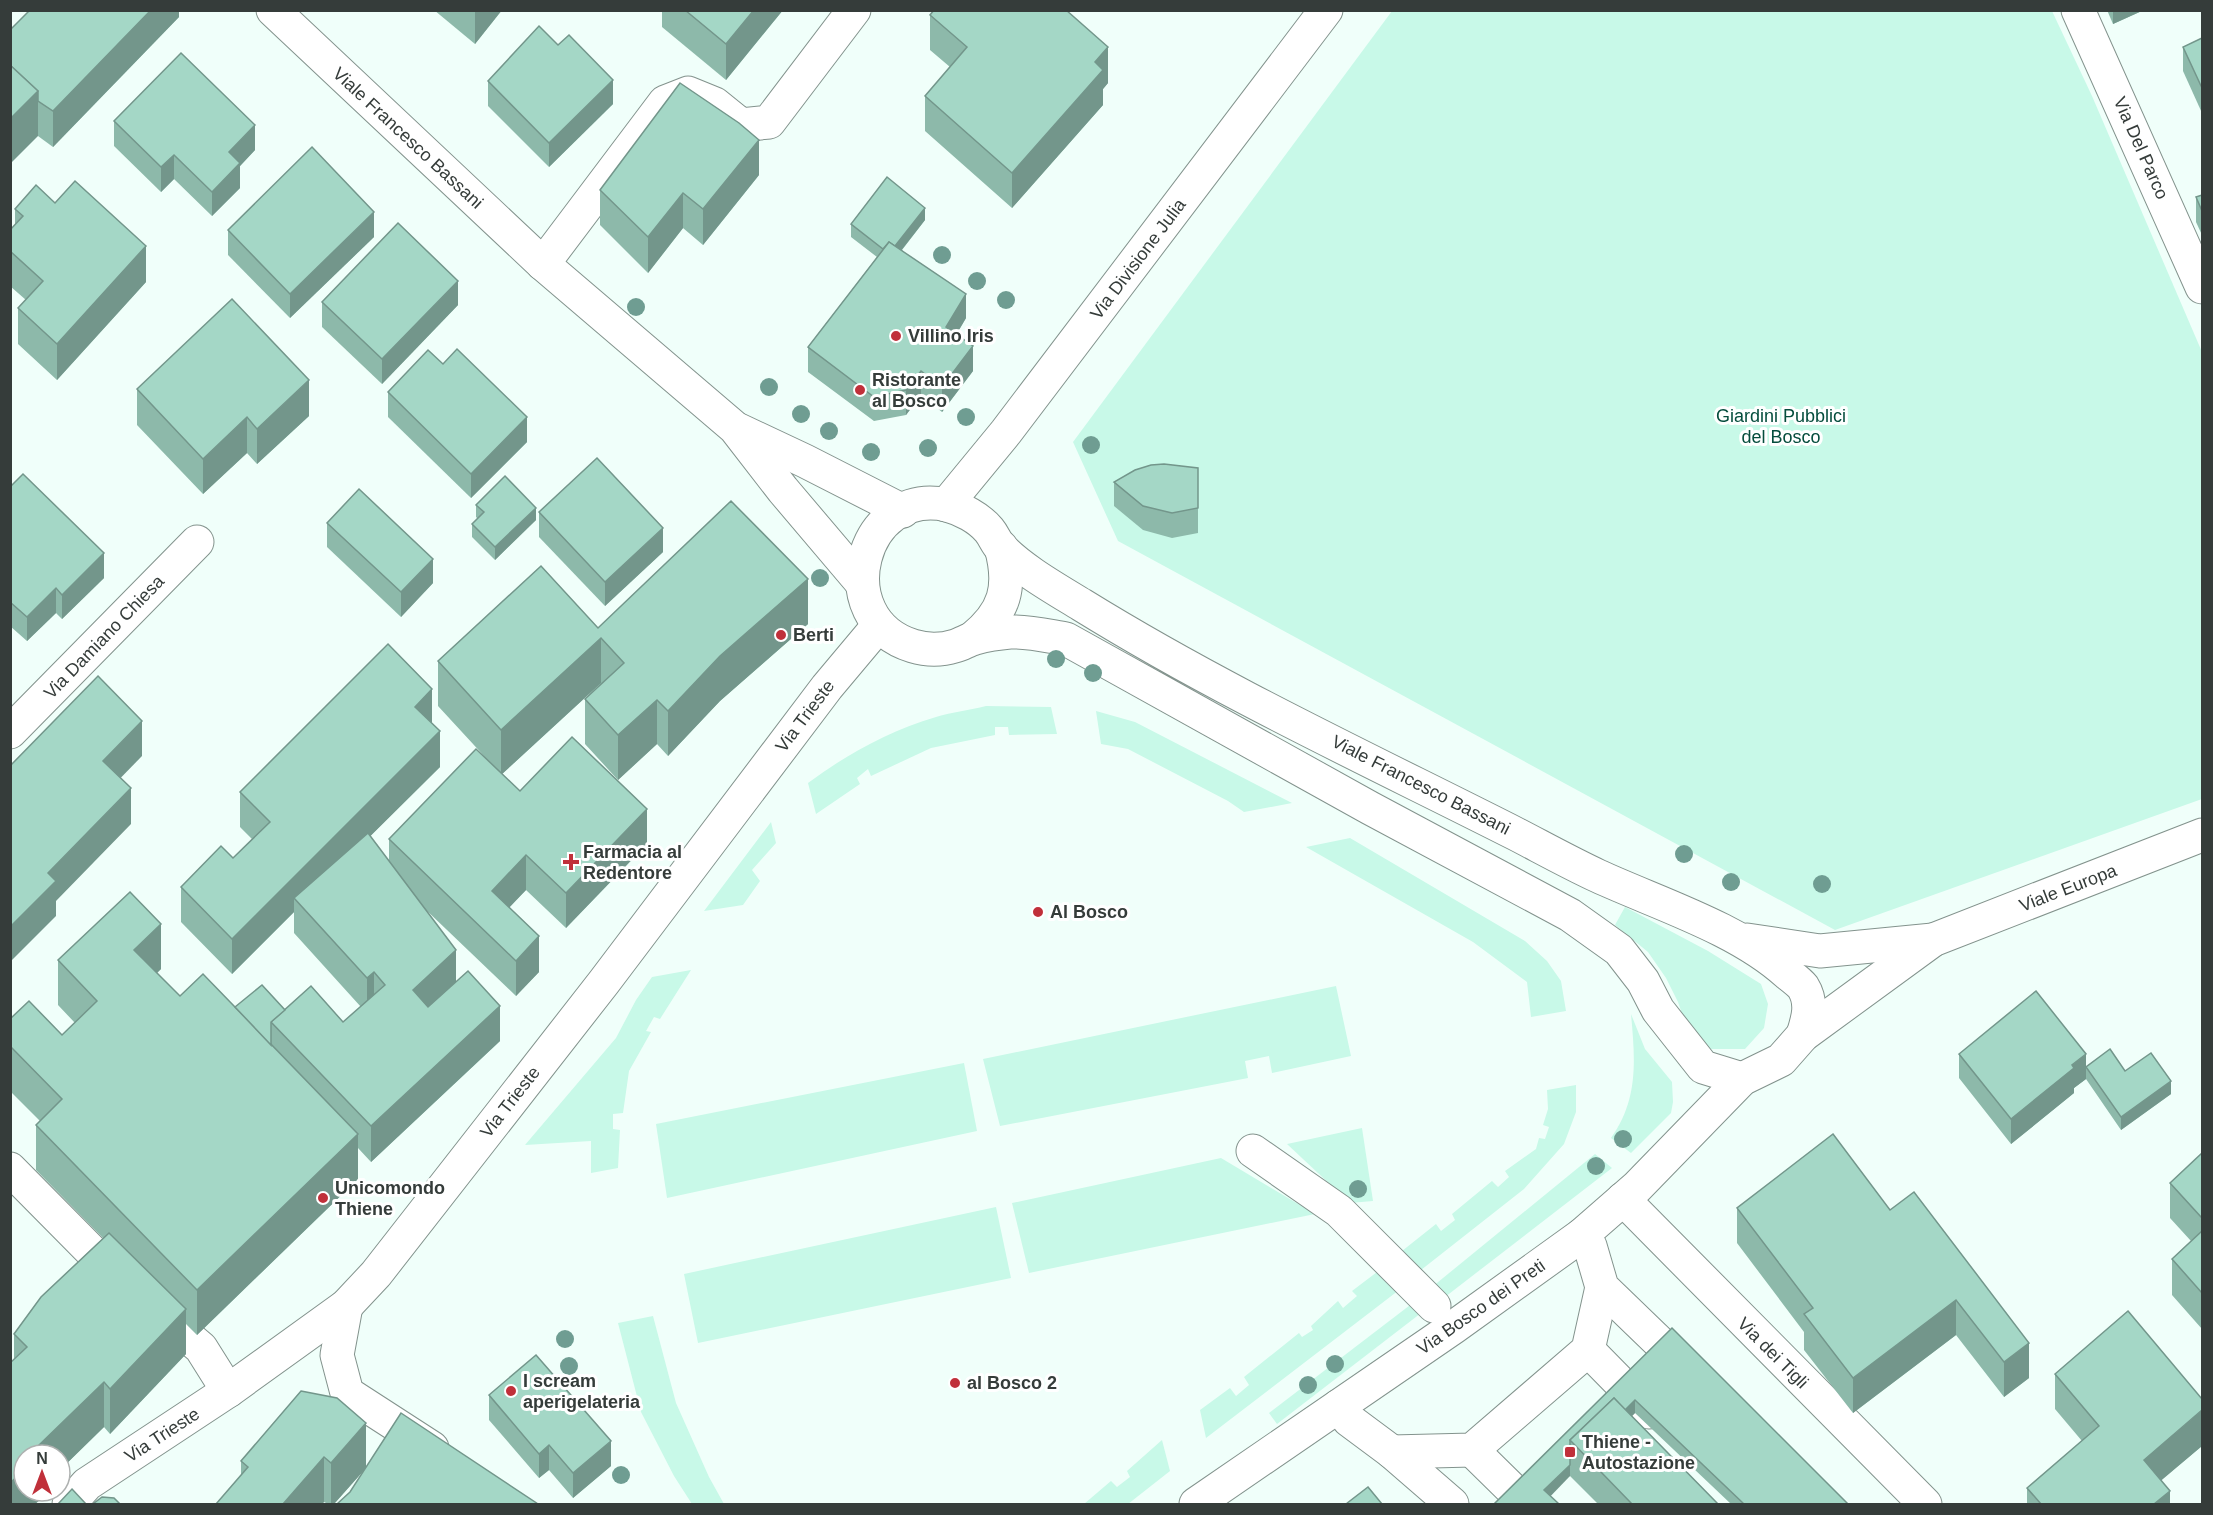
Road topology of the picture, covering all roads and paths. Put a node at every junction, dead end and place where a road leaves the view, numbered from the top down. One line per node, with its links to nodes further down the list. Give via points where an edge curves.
1 (273, 10): 5 (street, Viale Francesco Bassani)
2 (854, 10): 5 (street, via 769,122 741,125 715,104 688,93 665,102)
3 (1326, 10): 8 (street, Via Divisione Julia, via 1013,423)
4 (2078, 10): 6 (street, Via Del Parco)
5 (543, 264): 7 (street, Viale Francesco Bassani)
6 (2202, 287)
7 (735, 428): 9 (street, Viale Francesco Bassani); 12 (street, Viale Francesco Bassani)
8 (946, 505): 9 (street, Viale Francesco Bassani, via 916,506); 11 (street, Viale Francesco Bassani, via 969,513)
9 (903, 511): 12 (street, Viale Francesco Bassani, via 884,523 871,540 862,560)
10 (197, 542): 15 (street, Via Damiano Chiesa)
11 (1001, 547): 14 (street, Viale Francesco Bassani, via 1006,588 1000,608 989,625); 17 (street, Viale Francesco Bassani, via 1036,576 1163,654 1596,874)
12 (861, 582): 13 (street, Viale Francesco Bassani, via 870,612)
13 (879, 625): 14 (street, Viale Francesco Bassani, via 895,638 934,650); 26 (street, Via Trieste, via 827,687 376,1274)
14 (973, 638): 20 (street, Viale Francesco Bassani, via 1014,632 1066,639 1570,915 1619,950 1644,981 1658,1010 1703,1067)
15 (10, 732)
16 (2202, 835): 18 (street, Viale Europa)
17 (1733, 938): 18 (street, Viale Europa, via 1820,951); 19 (street, Viale Francesco Bassani, via 1764,955 1803,988 1810,1009)
18 (1933, 940): 19 (street, Viale Europa)
19 (1803, 1035): 20 (street, Viale Europa, via 1781,1060)
20 (1742, 1079): 23 (street, Via Bosco dei Preti)
21 (1253, 1151): 27 (street, via 1339,1211)
22 (10, 1169): 29 (street, via 114,1274 201,1348)
23 (1623, 1199): 24 (street, Via Bosco dei Preti); 40 (street, Via dei Tigli)
24 (1582, 1235): 25 (street, via 1590,1246); 31 (street, Via Bosco dei Preti)
25 (1602, 1287): 28 (street); 30 (street)
26 (346, 1306): 29 (street, Via Trieste); 35 (street, via 337,1355 347,1393)
27 (1434, 1306)
28 (1588, 1350): 32 (street); 33 (street)
29 (228, 1391): 36 (street, Via Trieste, via 87,1484)
30 (1710, 1392)
31 (1339, 1406): 34 (street, via 1349,1420); 37 (street, Via Bosco dei Preti)
32 (1669, 1431)
33 (1472, 1450): 34 (street); 39 (street)
34 (1392, 1452): 38 (street)
35 (460, 1466)
36 (69, 1504)
37 (1196, 1504)
38 (1452, 1504)
39 (1527, 1504)
40 (1925, 1504)

